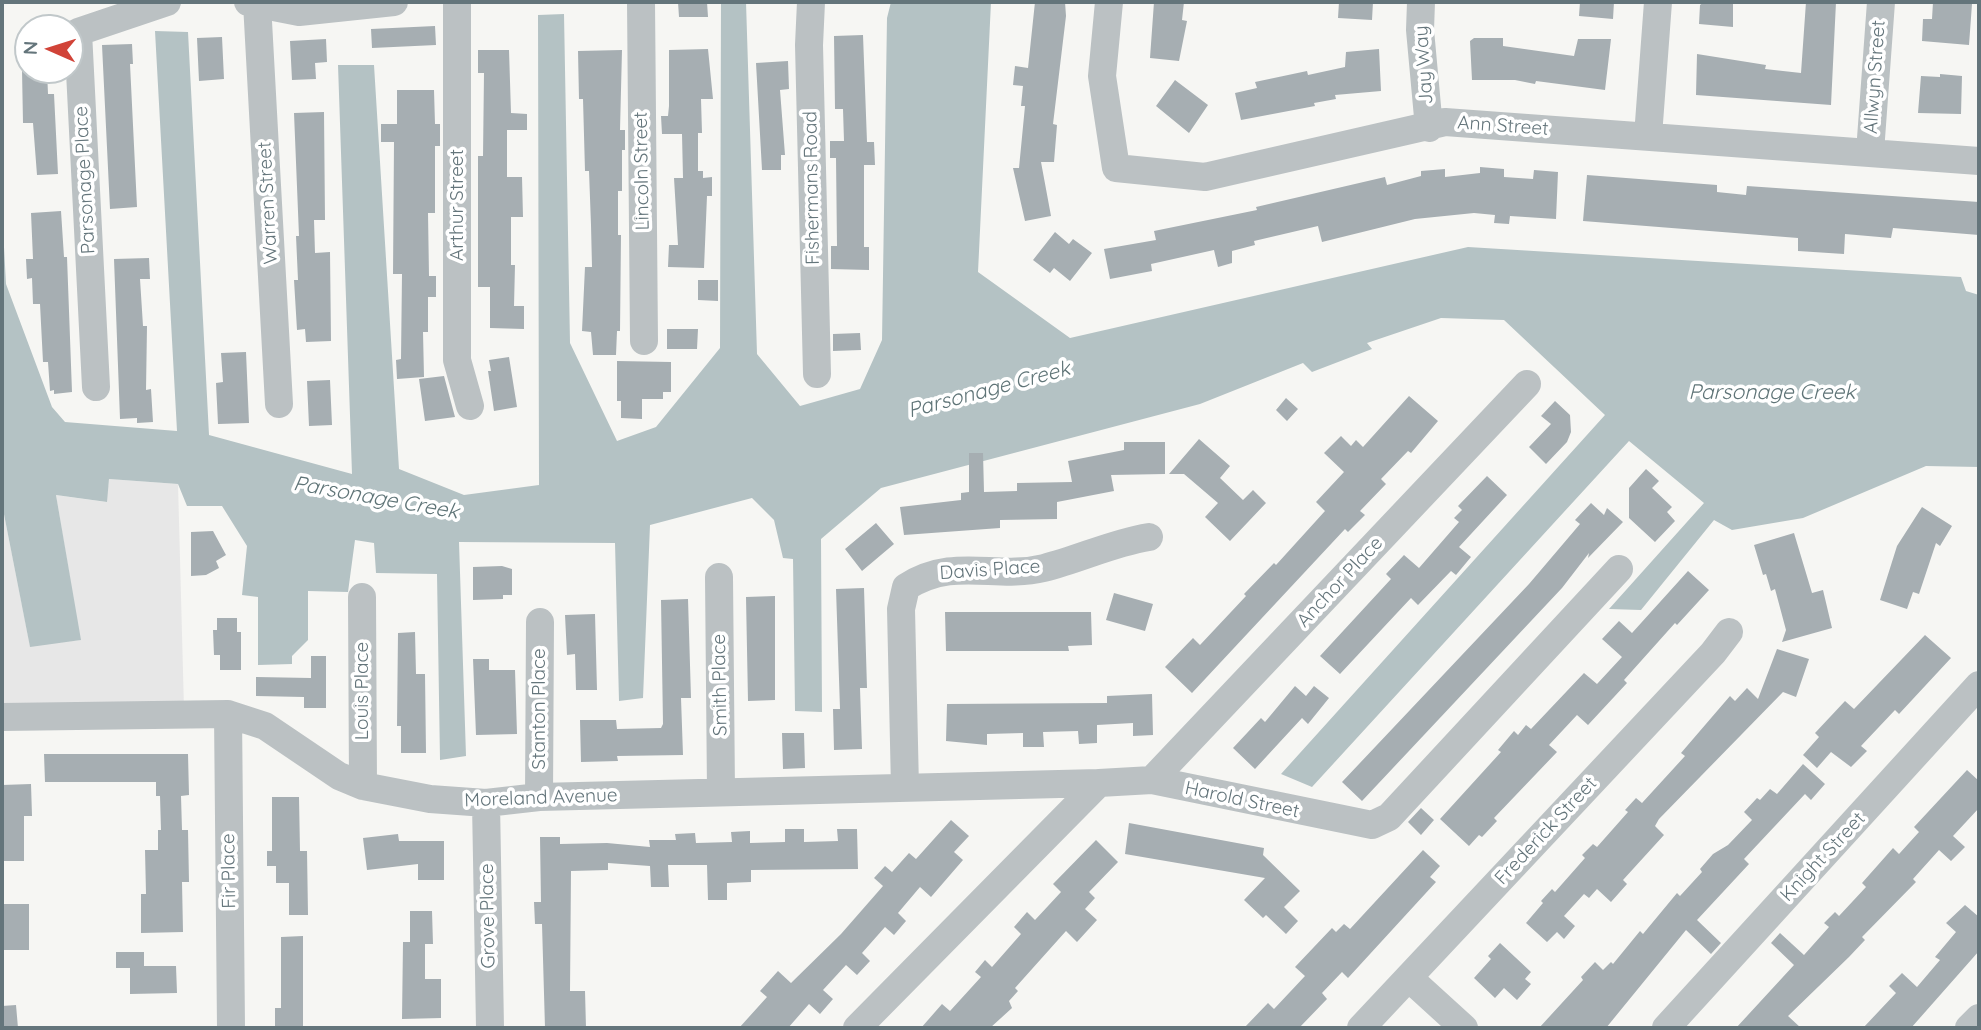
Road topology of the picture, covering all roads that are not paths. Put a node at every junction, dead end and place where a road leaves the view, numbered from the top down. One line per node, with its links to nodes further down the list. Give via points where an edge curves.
1 (167, 2): 11 (street)
2 (253, 2): 3 (street, via 299,12); 20 (street, Warren Street)
3 (384, 2)
4 (457, 2): 21 (street, Arthur Street, via 457,360)
5 (640, 2): 16 (street, Lincoln Street)
6 (811, 2): 17 (street, Fishermans Road)
7 (1109, 2): 12 (street, Ann Street, via 1102,76 1116,168 1205,177 1386,133)
8 (1421, 2): 12 (street, Jay Way)
9 (1658, 2): 13 (street)
10 (1881, 2): 14 (street, Allwyn Street)
11 (133, 8): 19 (street, Parsonage Place, via 78,32)
12 (1429, 128): 13 (street, Ann Street, via 1445,122)
13 (1648, 136): 14 (street, Ann Street)
14 (1870, 152): 15 (street, Ann Street)
15 (1979, 161)
16 (644, 341)
17 (817, 373)
18 (1527, 384): 31 (street, Anchor Place)
19 (96, 387)
20 (279, 404)
21 (470, 406)
22 (1149, 537): 34 (street, Davis Place, via 1117,542 1042,568 942,571 906,587 901,609)
23 (1619, 569): 31 (street, Harold Street, via 1435,770 1379,824)
24 (719, 577): 35 (street, Smith Place)
25 (362, 597): 33 (street, Louis Place)
26 (540, 622): 36 (street, Stanton Place)
27 (1729, 632): 38 (street, Frederick Street)
28 (1979, 685): 45 (street, Knight Street)
29 (228, 714): 30 (street, Moreland Avenue); 33 (street, Moreland Avenue, via 265,726 339,776); 40 (street, Fir Place)
30 (2, 717)
31 (1152, 780): 32 (street, Harold Street)
32 (1100, 783): 34 (street, Moreland Avenue); 42 (street)
33 (363, 786): 37 (street, Moreland Avenue, via 430,799)
34 (905, 788): 35 (street, Moreland Avenue)
35 (721, 792): 36 (street, Moreland Avenue)
36 (539, 797): 37 (street, Moreland Avenue)
37 (486, 803): 41 (street, Grove Place)
38 (1409, 978): 43 (street, Frederick Street); 44 (street)
39 (1979, 1018): 46 (street)
40 (231, 1028)
41 (490, 1028)
42 (857, 1028)
43 (1361, 1028)
44 (1464, 1028)
45 (1666, 1028)
46 (1969, 1028)

